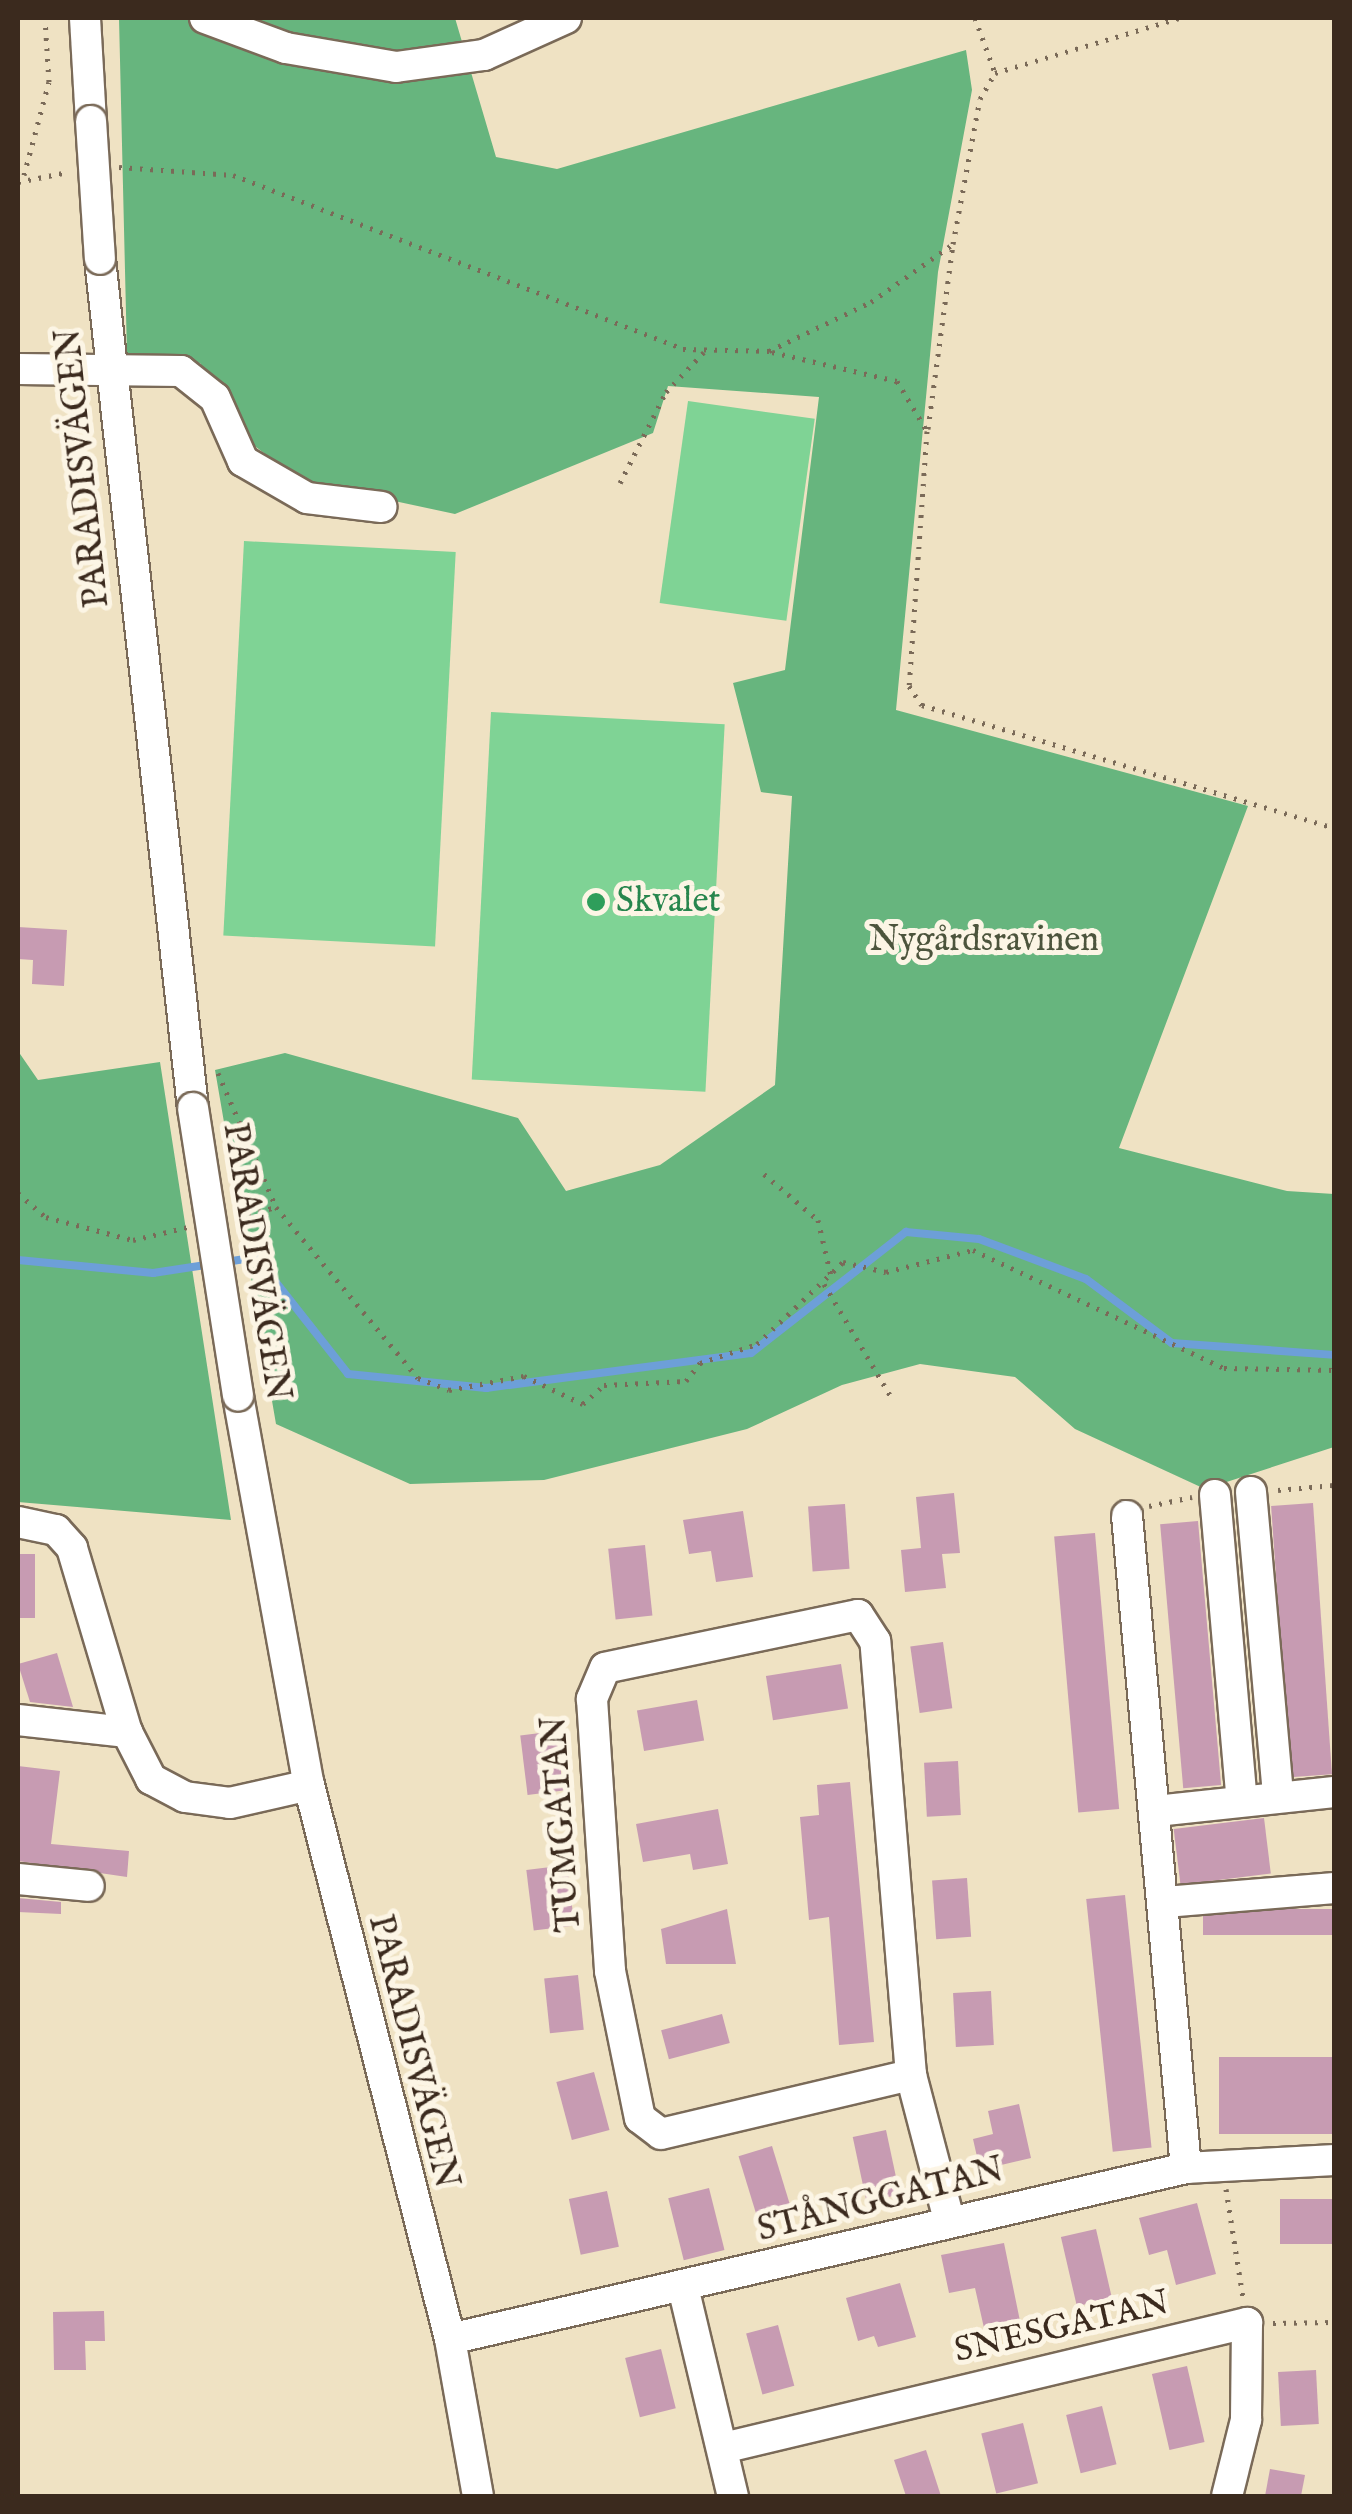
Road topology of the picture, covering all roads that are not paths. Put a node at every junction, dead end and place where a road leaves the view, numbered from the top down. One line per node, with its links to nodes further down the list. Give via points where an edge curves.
1 (85, 18): 4 (street, PARADISVÄGEN, bridge)
2 (205, 18): 3 (street, via 286,48 396,67 484,55)
3 (566, 18)
4 (108, 364): 5 (street); 6 (street, via 181,371 216,398 244,462 284,488); 13 (street, PARADISVÄGEN, bridge, via 193,1108)
5 (18, 369)
6 (381, 507)
7 (1251, 1492): 15 (street)
8 (1216, 1495): 16 (street)
9 (1127, 1516): 17 (street)
10 (18, 1522): 12 (street, via 56,1530 72,1548)
11 (18, 1720): 12 (street)
12 (128, 1732): 13 (street, via 152,1779 185,1798 230,1803)
13 (309, 1785): 27 (street, PARADISVÄGEN)
14 (1334, 1792): 15 (street)
15 (1278, 1798): 16 (street)
16 (1242, 1801): 17 (street)
17 (1156, 1810): 21 (street)
18 (18, 1878): 19 (street)
19 (89, 1886)
20 (1334, 1888): 21 (street)
21 (1165, 1902): 24 (street)
22 (910, 2076): 22 (street, TUMGATAN, via 661,2134 640,2118 610,1971 592,1699 604,1668 858,1615 875,1641); 25 (street, TUMGATAN)
23 (1334, 2160): 24 (street, STÅNGGATAN)
24 (1186, 2168): 25 (street, STÅNGGATAN)
25 (949, 2220): 26 (street, STÅNGGATAN)
26 (684, 2291): 27 (street, STÅNGGATAN); 28 (street)
27 (450, 2340): 29 (street, PARADISVÄGEN)
28 (723, 2448): 30 (street); 31 (street, SNESGATAN, via 1248,2323 1246,2420)
29 (478, 2496)
30 (733, 2496)
31 (1227, 2496)

